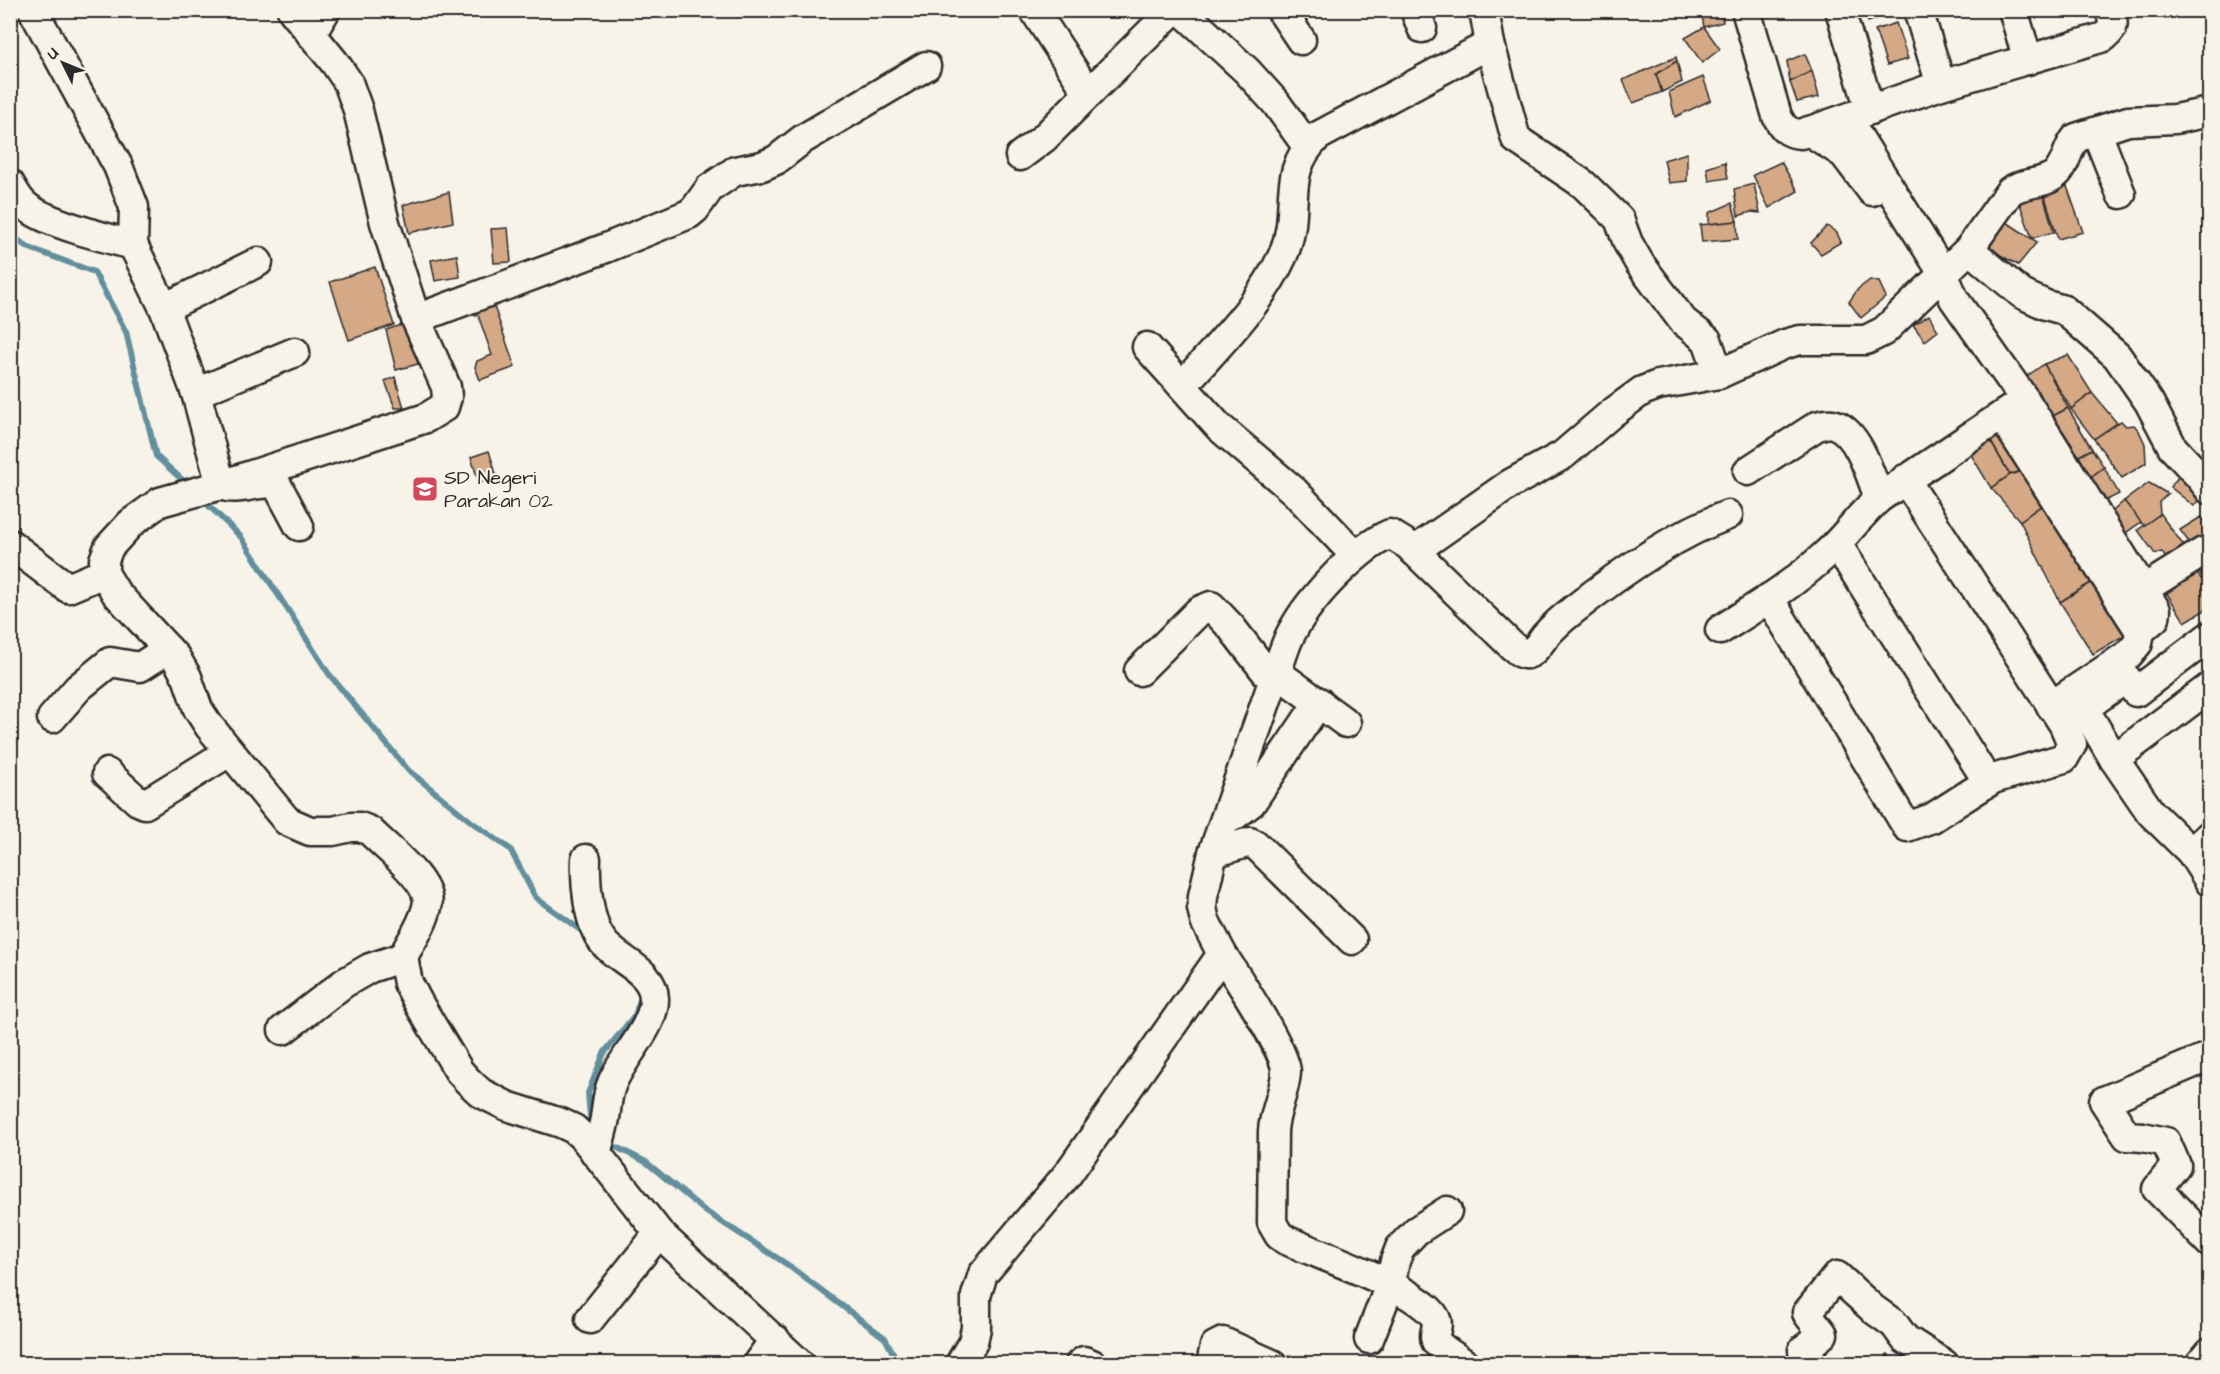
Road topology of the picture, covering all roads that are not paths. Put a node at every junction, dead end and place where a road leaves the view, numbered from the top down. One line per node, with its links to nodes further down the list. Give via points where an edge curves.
1 (33, 10): 28 (street, via 118,166 134,207)
2 (292, 10): 13 (street)
3 (1034, 10): 19 (street)
4 (1173, 10): 19 (street)
5 (1181, 10): 24 (street, via 1262,87)
6 (1281, 10): 14 (street)
7 (1484, 10): 15 (street)
8 (1746, 10): 22 (street, via 1782,127 1791,133)
9 (1840, 10): 21 (street)
10 (1918, 10): 18 (street)
11 (2013, 10): 16 (street)
12 (2110, 10): 16 (street, via 2114,24 2104,37)
13 (318, 22): 33 (street, via 358,110 385,223)
14 (1300, 40)
15 (1490, 44): 24 (street, via 1318,136); 36 (street, via 1516,139 1583,184 1619,219 1640,264 1683,321 1707,340)
16 (2028, 60): 18 (street)
17 (926, 66): 33 (street, via 803,139 776,160 729,174 710,188 689,214)
18 (1941, 85): 21 (street)
19 (1090, 92): 25 (street)
20 (2210, 112): 23 (street, via 2175,119 2127,121)
21 (1858, 114): 22 (street); 31 (street)
22 (1809, 131): 31 (street, via 1844,154)
23 (2097, 133): 27 (street); 29 (street, via 2076,138 2052,177 2010,191)
24 (1307, 146): 37 (street, via 1293,184 1291,236 1282,257 1248,308)
25 (1020, 156)
26 (10, 184): 28 (street, via 34,212)
27 (2121, 194)
28 (132, 245): 32 (street)
29 (1969, 249): 31 (street); 44 (street, via 2022,294 2064,309 2117,356 2149,402 2173,448)
30 (258, 262): 32 (street)
31 (1944, 286): 36 (street, via 1874,336 1800,340); 39 (street)
32 (164, 308): 38 (street)
33 (416, 319): 43 (street, via 446,387 444,407 426,418)
34 (1147, 347): 37 (street)
35 (295, 352): 38 (street)
36 (1719, 374): 50 (street, via 1642,391 1563,455 1510,484)
37 (1183, 385): 52 (street, via 1219,428 1286,484)
38 (196, 393): 43 (street)
39 (2025, 400): 40 (street); 54 (street)
40 (2002, 416): 42 (street); 57 (street)
41 (1748, 471): 45 (street, via 1817,426 1836,424 1862,455)
42 (1905, 479): 45 (street); 64 (street)
43 (213, 488): 47 (street, via 277,485); 53 (street, via 160,502 130,523 109,547)
44 (2210, 490)
45 (1879, 498): 49 (street)
46 (1728, 515): 50 (street, via 1696,528 1616,578 1572,611 1526,654 1511,645)
47 (299, 526)
48 (10, 544): 53 (street, via 68,588)
49 (1837, 544): 55 (street); 70 (street)
50 (1414, 551): 52 (street, via 1390,534)
51 (2203, 552): 54 (street)
52 (1356, 556): 61 (street, via 1293,629)
53 (104, 573): 59 (street, via 116,593)
54 (2144, 589): 57 (street, via 2157,614)
55 (1769, 598): 56 (street); 70 (street, via 1907,827 1932,818)
56 (1720, 630)
57 (2140, 631): 64 (street, via 2138,643 2129,654)
58 (2210, 636): 68 (street, via 2136,692 2126,678 2084,708)
59 (168, 649): 65 (street, via 140,667 110,662 78,688); 67 (street, via 187,677 198,709)
60 (1139, 671): 61 (street, via 1199,611 1210,606)
61 (1275, 676): 63 (street); 71 (street)
62 (2210, 687): 68 (street)
63 (1319, 702): 66 (street); 71 (street, via 1251,803)
64 (2051, 706): 70 (street, via 2072,744 2064,758)
65 (52, 718)
66 (1346, 723)
67 (229, 752): 69 (street, via 145,804); 78 (street, via 287,821 310,831 351,827 370,831 424,885 428,904)
68 (2114, 759): 72 (street, via 2151,813)
69 (107, 773)
70 (1988, 782)
71 (1225, 820): 73 (street)
72 (2200, 843): 75 (street)
73 (1213, 854): 76 (street, via 1250,842 1256,845); 77 (street, via 1202,908)
74 (586, 859): 81 (street, via 587,897 602,941 642,973 652,984 654,996 654,1010 648,1023 611,1085)
75 (2210, 882)
76 (1352, 940)
77 (1222, 954): 85 (street, via 1285,1062 1273,1131 1275,1230 1286,1240); 92 (street, via 1067,1175 983,1274 976,1296 973,1342)
78 (403, 957): 79 (street, via 370,968 344,983); 81 (street, via 408,983 419,1004 468,1081 481,1093 507,1106 561,1122)
79 (283, 1030)
80 (2210, 1056): 84 (street, via 2104,1101 2127,1136 2166,1142 2176,1165 2157,1189)
81 (599, 1143): 83 (street)
82 (1447, 1211): 85 (street, via 1400,1248)
83 (659, 1233): 86 (street); 87 (street)
84 (2210, 1243)
85 (1390, 1285): 88 (street); 97 (street, via 1433,1314 1438,1325 1436,1341)
86 (590, 1319)
87 (775, 1339): 90 (street); 91 (street)
88 (1369, 1339)
89 (2210, 1352): 100 (street)
90 (757, 1364)
91 (800, 1364)
92 (960, 1364)
93 (1080, 1364): 94 (street)
94 (1092, 1364)
95 (1211, 1364): 96 (street, via 1215,1346 1222,1342)
96 (1272, 1364)
97 (1465, 1364)
98 (1815, 1364): 99 (street, via 1803,1350 1823,1334 1807,1313 1838,1276 1894,1324 1905,1339)
99 (1944, 1364)
100 (2200, 1364)

